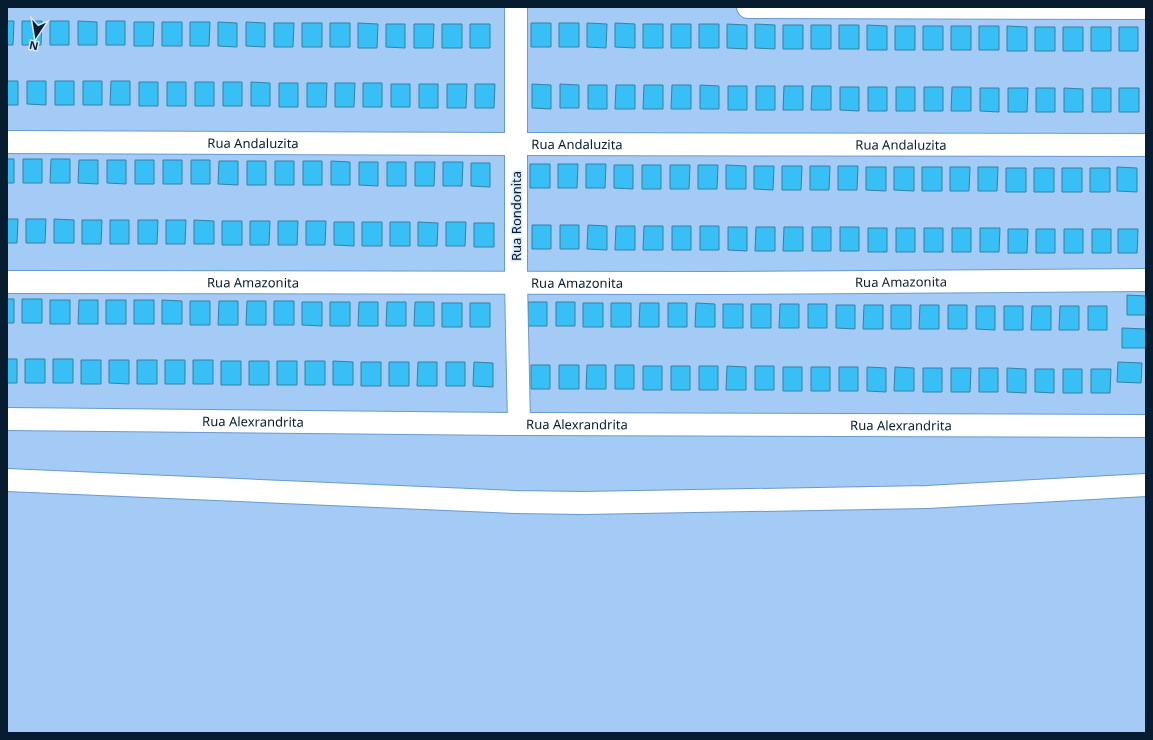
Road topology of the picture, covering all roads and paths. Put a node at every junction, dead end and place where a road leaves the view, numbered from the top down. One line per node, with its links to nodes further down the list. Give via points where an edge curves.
1 (516, 7): 6 (street, Rua Rondonita)
2 (748, 7): 3 (street)
3 (786, 7): 4 (street)
4 (1146, 8)
5 (7, 142): 6 (street, Rua Andaluzita)
6 (516, 144): 7 (street, Rua Andaluzita); 10 (street, Rua Rondonita)
7 (1146, 144)
8 (1146, 280): 10 (street, Rua Amazonita)
9 (7, 282): 10 (street, Rua Amazonita)
10 (516, 283): 12 (street, Rua Rondonita)
11 (7, 419): 12 (street, Rua Alexrandrita)
12 (520, 424): 13 (street, Rua Alexrandrita)
13 (1146, 426)
14 (7, 480): 15 (street, via 576,502 927,497)
15 (1146, 485)

